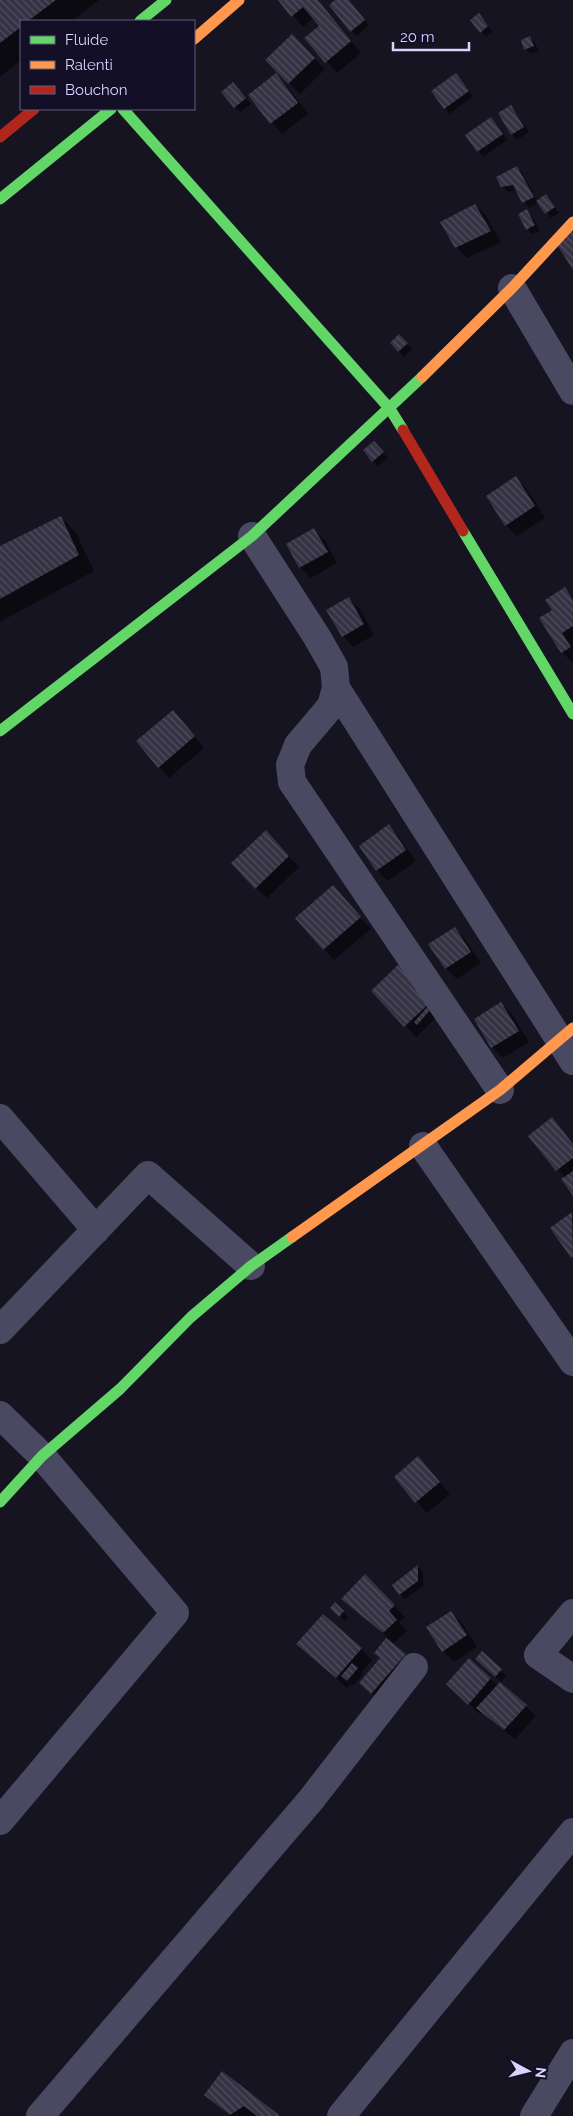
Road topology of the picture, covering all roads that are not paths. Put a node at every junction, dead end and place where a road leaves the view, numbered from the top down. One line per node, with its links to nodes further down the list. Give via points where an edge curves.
1 (166, 0): 3 (street)
2 (239, 0): 4 (street)
3 (141, 20)
4 (195, 38)
5 (33, 110): 8 (street)
6 (110, 110): 9 (street)
7 (124, 110): 13 (street)
8 (0, 137)
9 (0, 199)
10 (573, 222): 11 (street)
11 (512, 288): 12 (street); 13 (street)
12 (573, 390)
13 (390, 409): 14 (street); 16 (street)
14 (252, 536): 15 (street, via 334,667); 17 (street)
15 (336, 688): 18 (street); 19 (street, via 331,706 298,745 290,765 292,782)
16 (573, 714)
17 (0, 731)
18 (568, 1043): 19 (street)
19 (500, 1090): 21 (street)
20 (0, 1118): 22 (street)
21 (423, 1146): 23 (street); 25 (street)
22 (96, 1230): 23 (street, via 148,1176); 24 (street)
23 (251, 1266): 27 (street, via 191,1317 120,1388)
24 (0, 1330)
25 (573, 1362)
26 (0, 1415): 27 (street)
27 (42, 1456): 28 (street); 32 (street, via 175,1613)
28 (0, 1502)
29 (573, 1613): 31 (street, via 538,1655)
30 (414, 1667): 35 (street, via 310,1801)
31 (573, 1679)
32 (0, 1821)
33 (573, 1832): 36 (street)
34 (573, 2053): 37 (street)
35 (40, 2116)
36 (341, 2116)
37 (534, 2116)

